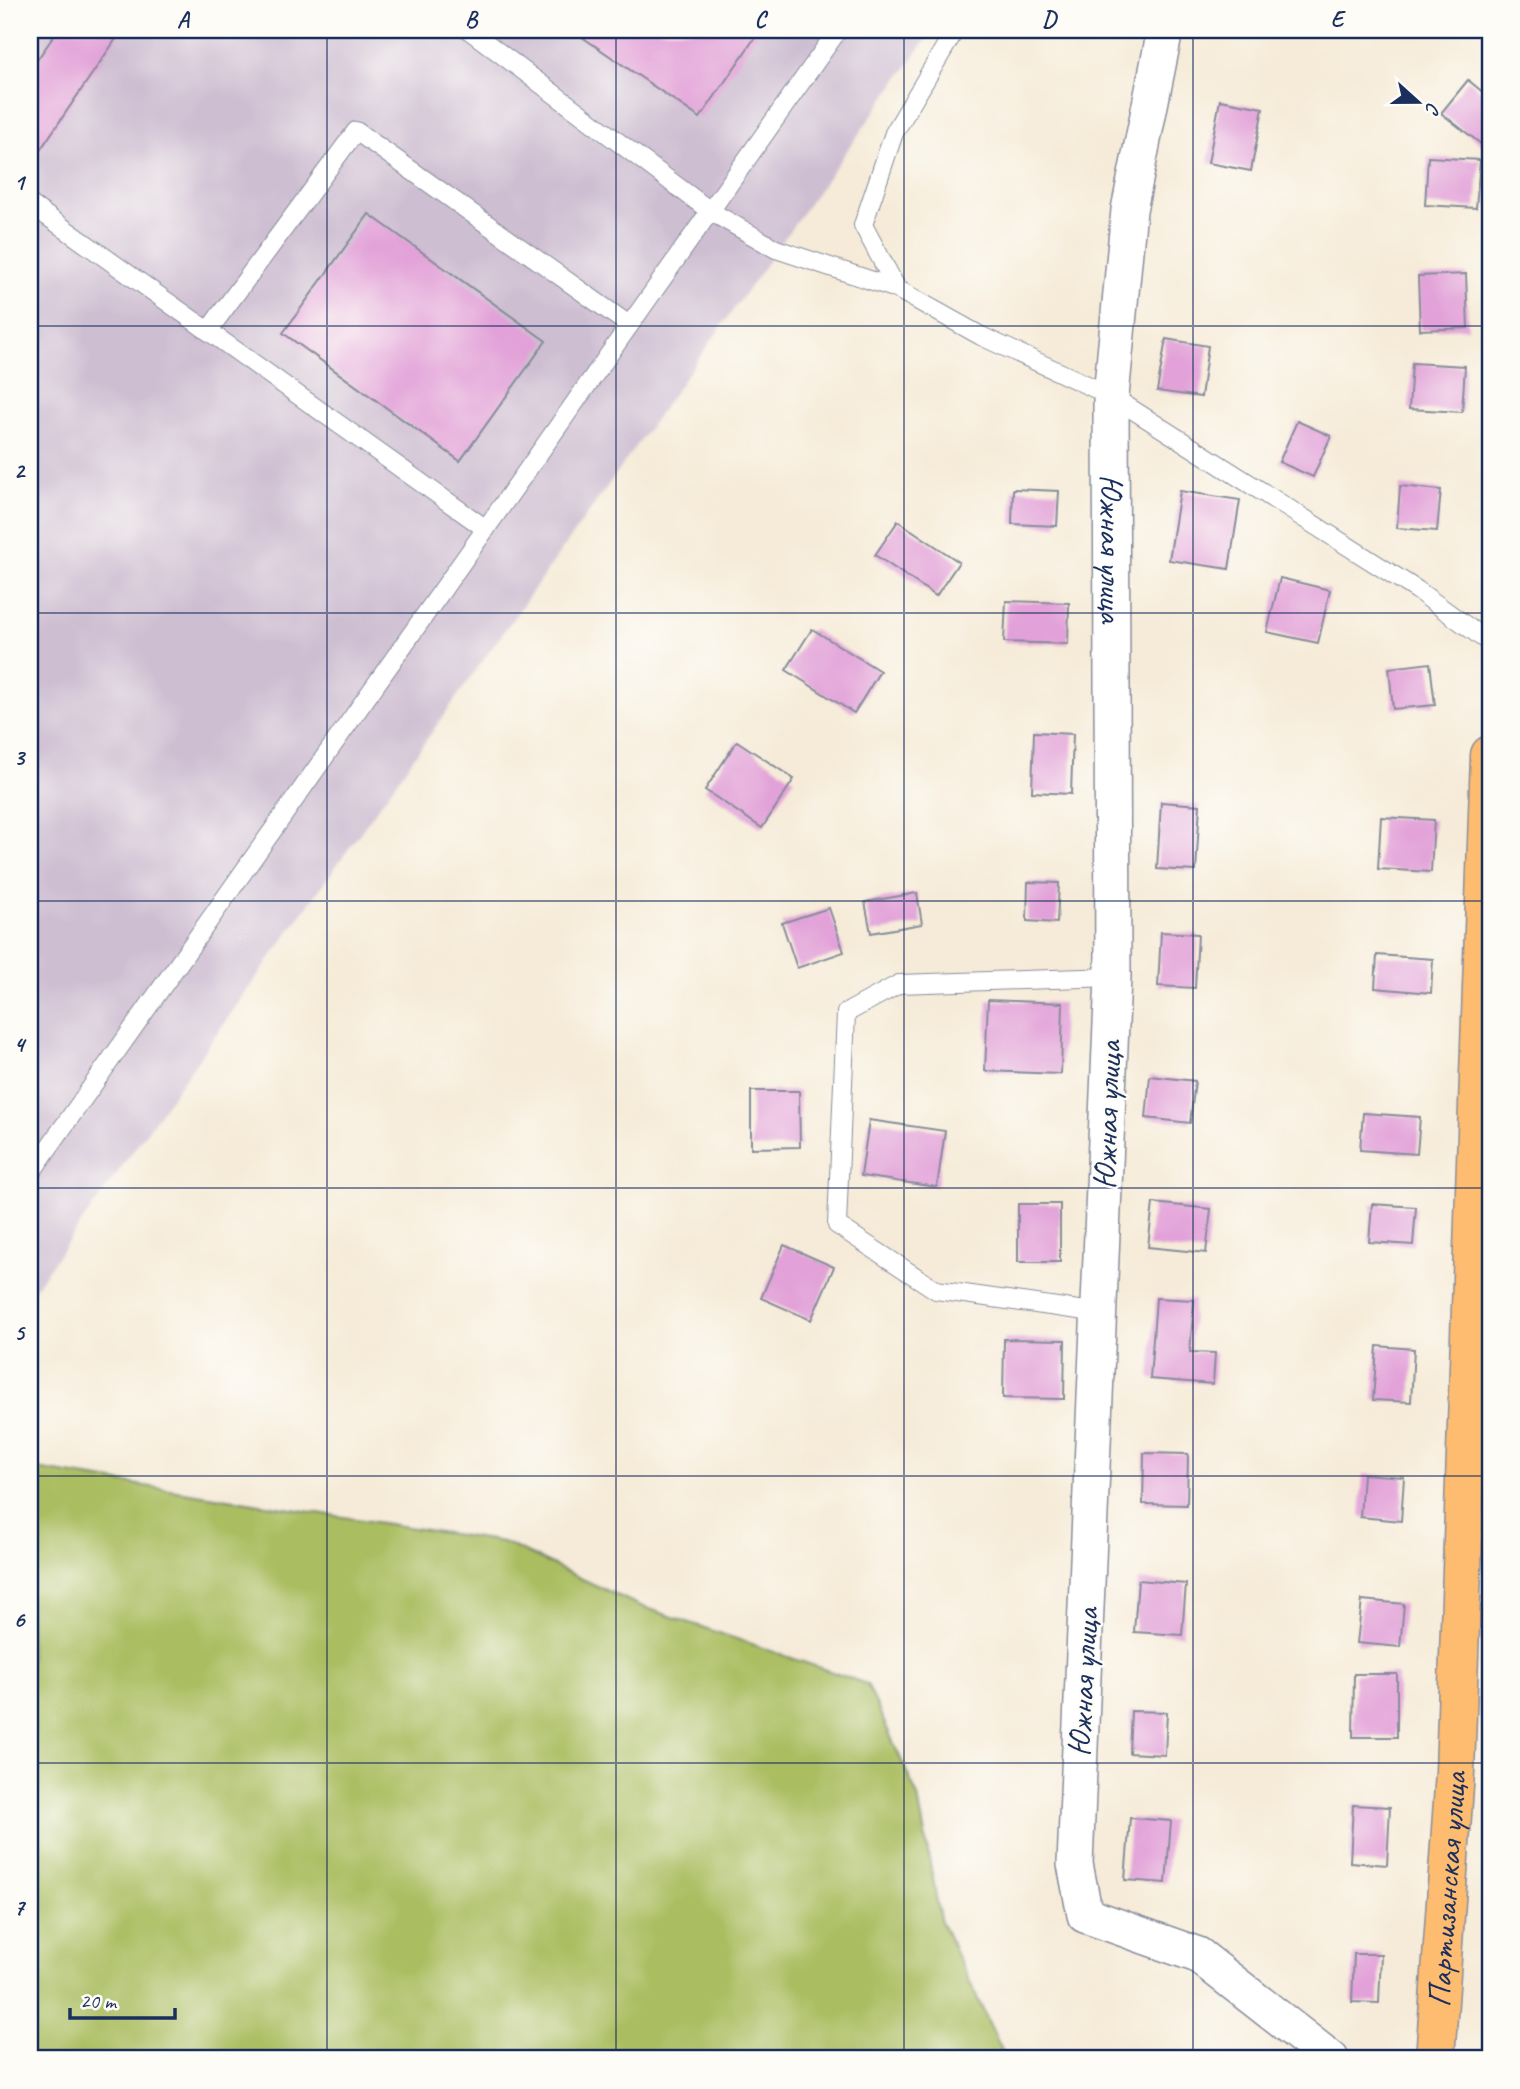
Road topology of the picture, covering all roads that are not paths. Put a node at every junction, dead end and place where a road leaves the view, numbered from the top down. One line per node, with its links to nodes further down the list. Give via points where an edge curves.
1 (469, 30): 6 (lane)
2 (838, 30): 6 (lane)
3 (955, 30): 7 (lane, via 894,133 863,225)
4 (1165, 30): 10 (street, Южная улица, via 1129,210)
5 (30, 204): 9 (lane)
6 (710, 211): 7 (lane, via 776,249); 8 (lane)
7 (897, 289): 10 (lane, via 981,335)
8 (629, 325): 9 (lane, via 356,131); 11 (lane)
9 (208, 331): 11 (lane)
10 (1111, 396): 12 (lane, via 1417,590); 14 (street, Южная улица)
11 (486, 529): 15 (lane)
12 (1490, 643)
13 (1490, 755): 18 (main road, Партизанская улица, via 1455,1772)
14 (1113, 977): 16 (street, Южная улица); 16 (lane, via 899,984 846,1013 837,1224 936,1290)
15 (30, 1174)
16 (1100, 1312): 17 (street, Южная улица, via 1075,1864 1085,1915 1198,1955)
17 (1331, 2059)
18 (1435, 2059)

